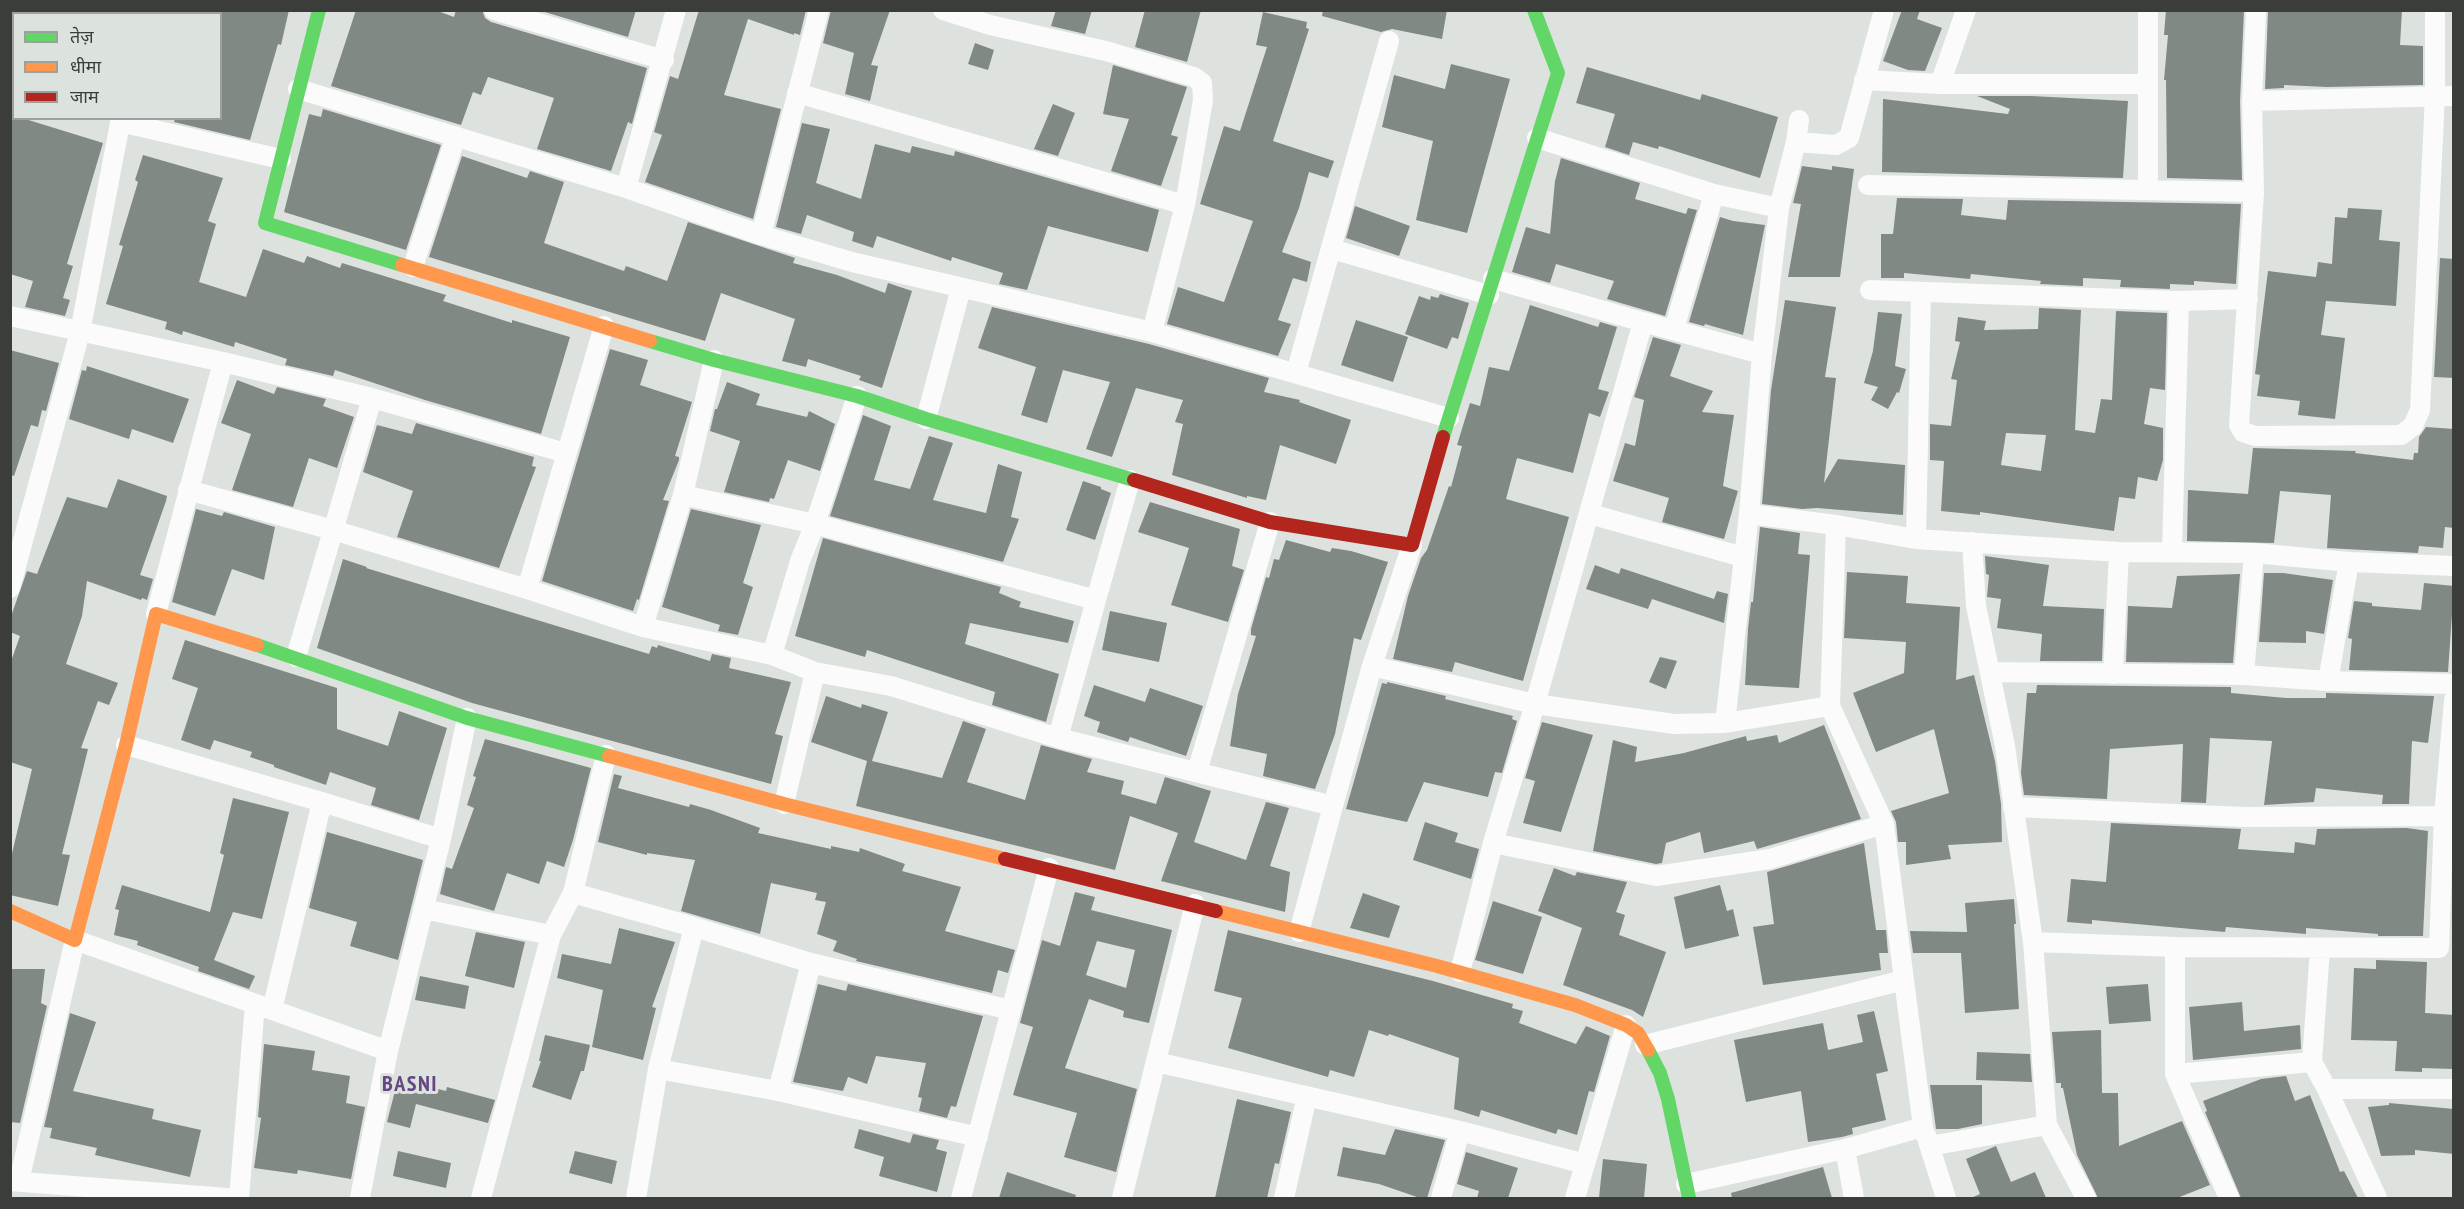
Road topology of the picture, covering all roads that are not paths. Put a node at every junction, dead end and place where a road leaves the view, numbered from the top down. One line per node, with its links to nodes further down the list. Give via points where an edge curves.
1 (319, 10): 17 (street)
2 (494, 10): 13 (street)
3 (676, 10): 13 (street)
4 (819, 10): 18 (street)
5 (943, 10): 32 (street, via 990,25 1106,51 1194,77 1202,83 1203,100)
6 (1534, 10): 24 (street, via 1558,73)
7 (1884, 10): 14 (street)
8 (1966, 10): 15 (street)
9 (2148, 10): 16 (street)
10 (2256, 10): 20 (street)
11 (2435, 10): 19 (street)
12 (1389, 41): 35 (street)
13 (664, 60): 28 (street)
14 (1864, 80): 15 (street); 25 (street, via 1849,138 1836,145)
15 (1940, 84): 16 (street)
16 (2148, 84): 29 (street)
17 (298, 89): 23 (street); 26 (street)
18 (797, 93): 32 (street); 34 (street)
19 (2444, 96): 20 (street); 41 (street, via 2420,410 2413,426 2401,435 2254,436 2243,432 2239,424)
20 (2252, 101): 30 (street)
21 (120, 120): 26 (street); 47 (street)
22 (1799, 120): 25 (street)
23 (456, 136): 28 (street); 36 (street)
24 (1538, 138): 31 (street); 37 (street)
25 (1796, 142): 33 (street)
26 (281, 159): 36 (street, via 265,223)
27 (1868, 185): 29 (street)
28 (626, 188): 34 (street)
29 (2148, 189): 30 (street)
30 (2254, 192): 41 (street)
31 (1714, 194): 33 (street); 46 (street)
32 (1185, 205): 48 (street)
33 (1779, 208): 49 (street)
34 (762, 235): 38 (street)
35 (1332, 249): 37 (street); 52 (street)
36 (413, 267): 45 (street)
37 (1491, 287): 44 (street); 55 (street)
38 (961, 288): 48 (street); 56 (street)
39 (1870, 290): 40 (street)
40 (1921, 292): 42 (street); 67 (street)
41 (2248, 299): 42 (street)
42 (2179, 301): 70 (street)
43 (10, 316): 47 (street)
44 (1643, 322): 46 (street); 61 (street)
45 (604, 326): 50 (street); 57 (street)
46 (1674, 329): 49 (street)
47 (80, 332): 51 (street); 76 (street)
48 (1152, 332): 52 (street)
49 (1762, 354): 62 (street)
50 (714, 360): 53 (street); 60 (street)
51 (223, 362): 54 (street); 59 (street)
52 (1296, 373): 55 (street)
53 (857, 396): 56 (street); 64 (street)
54 (372, 398): 57 (street); 66 (street)
55 (1449, 418): 69 (street)
56 (926, 419): 58 (street)
57 (566, 453): 77 (street)
58 (1130, 480): 63 (street); 78 (street)
59 (188, 490): 66 (street); 79 (street)
60 (683, 495): 64 (street); 80 (street)
61 (1590, 514): 73 (street); 91 (street)
62 (1749, 514): 65 (street); 73 (street)
63 (1270, 522): 69 (street); 98 (street)
64 (815, 524): 78 (street); 81 (street)
65 (1836, 525): 67 (street); 92 (street)
66 (333, 530): 77 (street); 82 (street)
67 (1916, 539): 68 (street)
68 (1972, 542): 71 (street); 85 (street, via 1976,606)
69 (1412, 545): 83 (street)
70 (2172, 551): 71 (street); 72 (street)
71 (2118, 552): 86 (street)
72 (2254, 553): 74 (street); 87 (street)
73 (1743, 557): 94 (street)
74 (2349, 562): 75 (street); 88 (street)
75 (2454, 566)
76 (10, 588)
77 (527, 589): 80 (street)
78 (1096, 600): 95 (street)
79 (156, 614): 82 (street); 96 (street)
80 (643, 627): 81 (street)
81 (772, 655): 84 (street)
82 (296, 657): 93 (street)
83 (1372, 666): 91 (street); 101 (street)
84 (815, 672): 95 (street, via 891,686); 100 (street)
85 (1992, 672): 86 (street); 102 (street)
86 (2113, 674): 87 (street)
87 (2244, 675): 88 (street)
88 (2328, 681): 89 (street)
89 (2454, 684)
90 (2454, 699): 103 (street)
91 (1535, 704): 94 (street, via 1674,724); 106 (street)
92 (1830, 705): 94 (street); 104 (street)
93 (467, 718): 97 (street); 105 (street)
94 (1725, 723)
95 (1058, 738): 98 (street)
96 (126, 745): 99 (street); 115 (street)
97 (606, 755): 100 (street); 108 (street)
98 (1197, 772): 101 (street)
99 (322, 802): 105 (street); 123 (street)
100 (784, 804): 107 (street)
101 (1333, 806): 113 (street)
102 (2013, 807): 103 (street, via 2245,817); 116 (street)
103 (2444, 816): 119 (street)
104 (1884, 825): 106 (street, via 1770,859 1656,876); 122 (street)
105 (441, 839): 110 (street)
106 (1493, 843): 121 (street)
107 (1049, 868): 109 (street); 124 (street)
108 (573, 893): 112 (street); 114 (street)
109 (1195, 904): 113 (street); 128 (street)
110 (423, 909): 114 (street); 127 (street)
111 (10, 911): 115 (street)
112 (694, 927): 120 (street); 130 (street)
113 (1299, 932): 121 (street)
114 (551, 935): 148 (street)
115 (75, 940): 123 (street); 143 (street)
116 (2033, 942): 117 (street); 136 (street)
117 (2175, 947): 118 (street); 131 (street)
118 (2320, 948): 119 (street); 129 (street)
119 (2446, 948)
120 (811, 963): 124 (street); 134 (street)
121 (1460, 972): 125 (street, via 1575,1005)
122 (1905, 980): 126 (street); 137 (street)
123 (264, 1007): 127 (street); 146 (street)
124 (1011, 1010): 139 (street)
125 (1626, 1025): 126 (street, via 1638,1033); 142 (street)
126 (1645, 1046): 144 (street, via 1660,1073 1668,1099)
127 (388, 1051): 147 (street)
128 (1156, 1062): 135 (street); 151 (street)
129 (2312, 1062): 131 (street); 132 (street)
130 (658, 1069): 134 (street); 149 (street)
131 (2175, 1074): 158 (street)
132 (2327, 1089): 133 (street); 159 (street)
133 (2454, 1089)
134 (778, 1091): 139 (street)
135 (1307, 1096): 138 (street); 152 (street)
136 (2047, 1125): 140 (street); 157 (street)
137 (1923, 1127): 140 (street); 141 (street)
138 (1460, 1131): 142 (street); 153 (street)
139 (978, 1137): 150 (street)
140 (1930, 1146): 156 (street)
141 (1845, 1149): 144 (street); 155 (street)
142 (1585, 1164): 154 (street)
143 (15, 1181): 145 (street)
144 (1688, 1191)
145 (227, 1198)
146 (239, 1198)
147 (360, 1198)
148 (481, 1198)
149 (636, 1198)
150 (961, 1198)
151 (1123, 1198)
152 (1284, 1198)
153 (1441, 1198)
154 (1575, 1198)
155 (1854, 1198)
156 (1946, 1198)
157 (2086, 1198)
158 (2229, 1198)
159 (2377, 1198)

